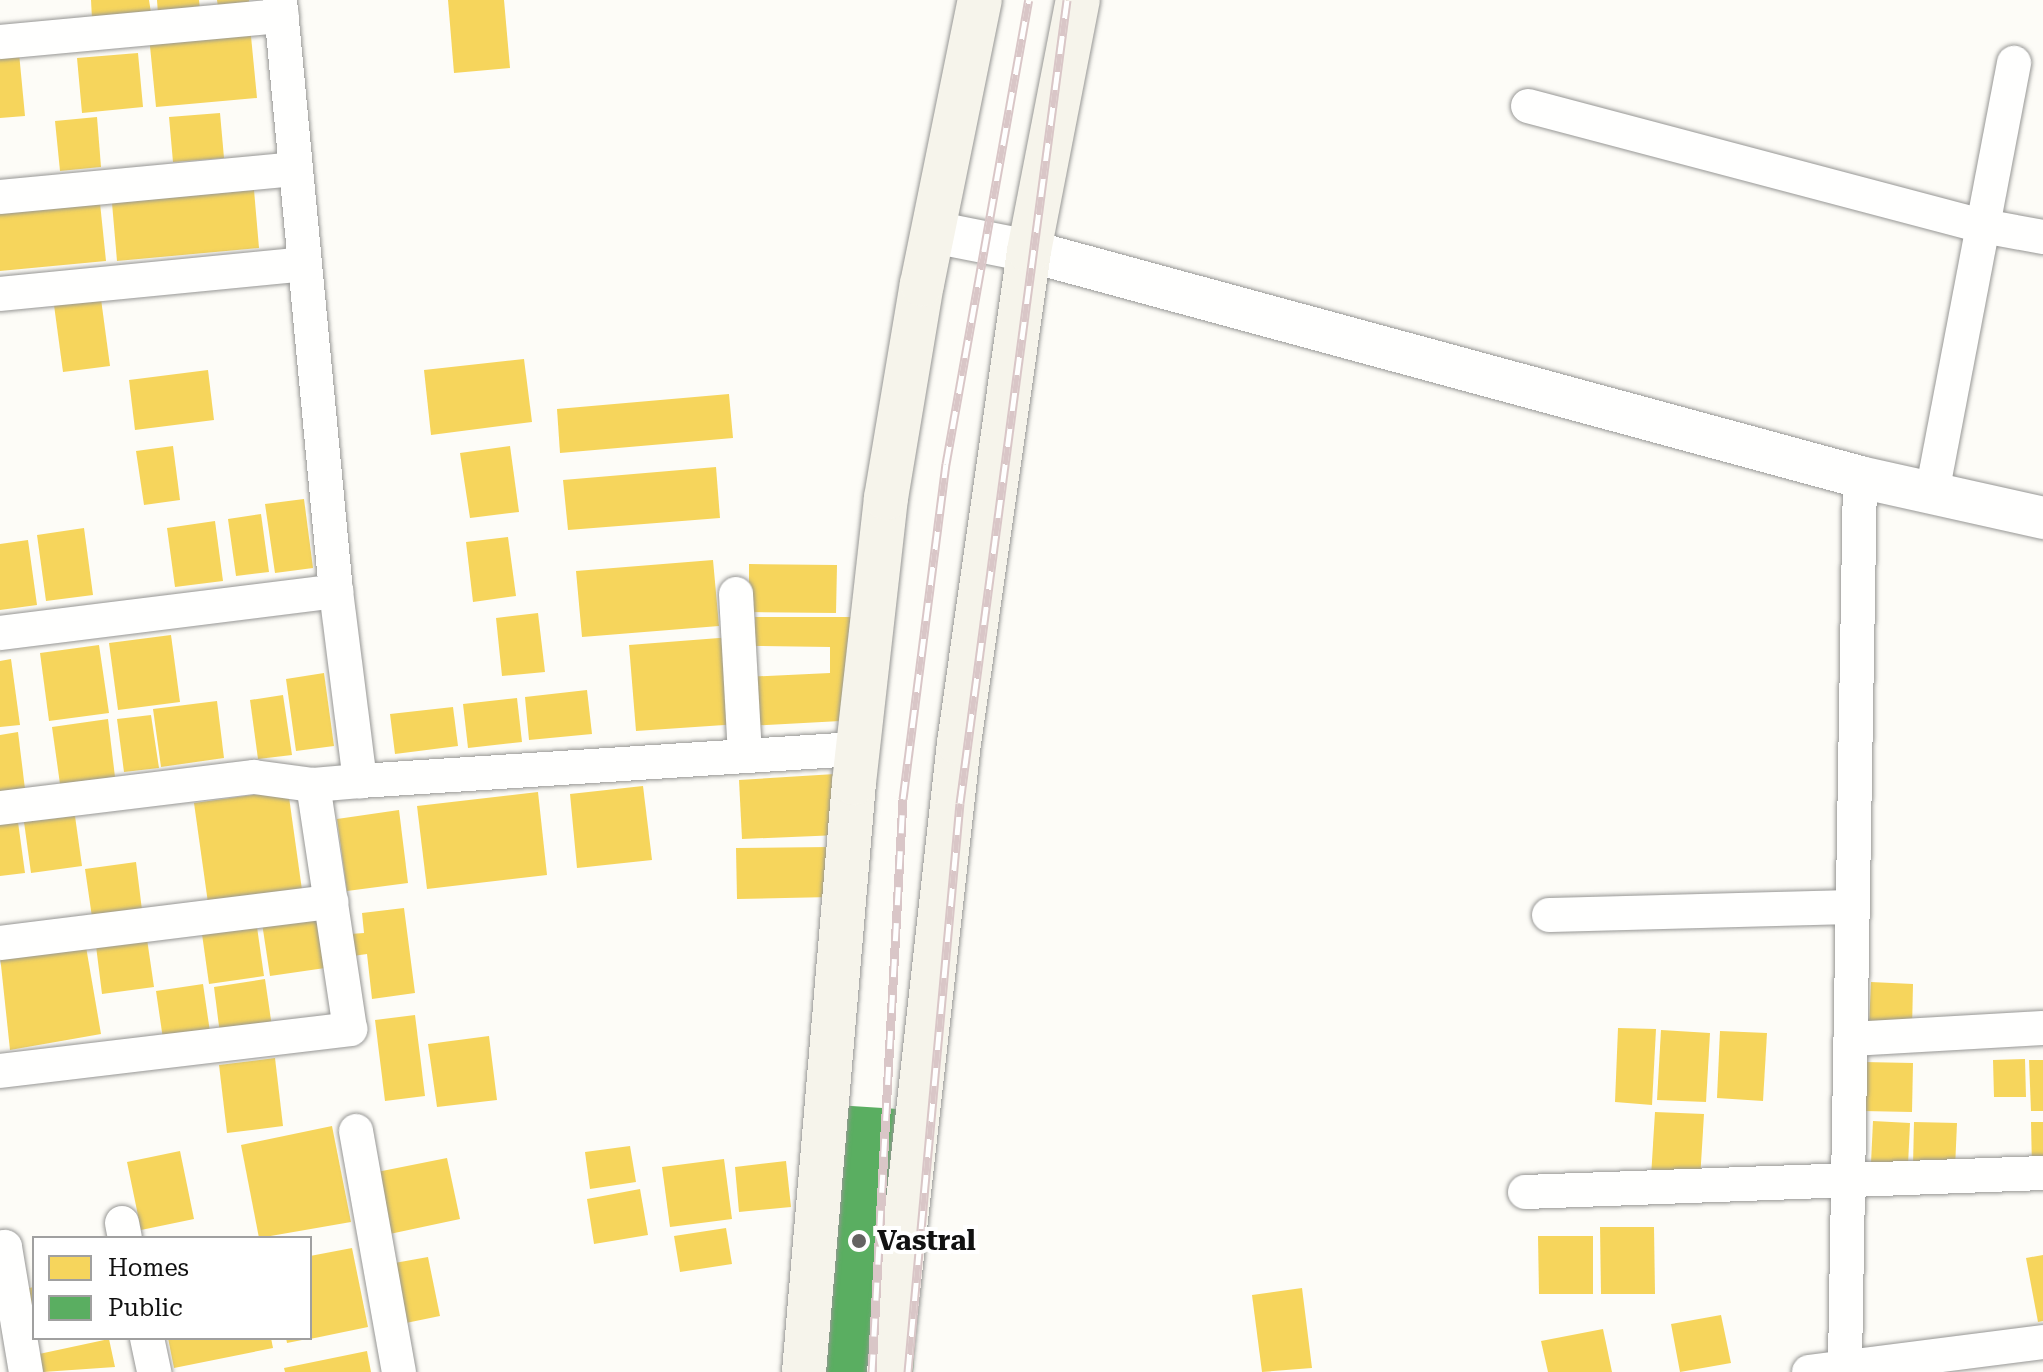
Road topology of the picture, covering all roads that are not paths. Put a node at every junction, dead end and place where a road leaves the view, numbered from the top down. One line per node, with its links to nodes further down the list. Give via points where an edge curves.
1 (980, 0): 10 (main road)
2 (1078, 0): 12 (main road)
3 (281, 8): 4 (street); 7 (street)
4 (0, 42)
5 (2014, 63): 9 (street)
6 (1528, 106): 9 (street)
7 (296, 169): 8 (street); 13 (street)
8 (0, 197)
9 (1983, 226): 11 (street); 16 (street)
10 (933, 232): 12 (street); 21 (main road, via 886,498)
11 (2043, 237)
12 (1029, 251): 15 (street); 45 (main road, via 959,743)
13 (305, 264): 14 (street); 18 (street)
14 (0, 294)
15 (1860, 477): 16 (street); 27 (street)
16 (1932, 493): 17 (street)
17 (2043, 518)
18 (336, 591): 20 (street); 23 (street)
19 (736, 594): 22 (street)
20 (0, 633)
21 (858, 749): 22 (street); 44 (main road)
22 (745, 756): 23 (street)
23 (360, 781): 24 (street)
24 (313, 785): 25 (street, via 254,777); 26 (street)
25 (0, 808)
26 (331, 902): 29 (street); 32 (street, via 350,1029)
27 (1853, 907): 28 (street); 31 (street)
28 (1549, 915)
29 (0, 943)
30 (2043, 1028): 31 (street)
31 (1851, 1039): 35 (street)
32 (0, 1071)
33 (356, 1131): 43 (street)
34 (2043, 1173): 35 (street)
35 (1849, 1183): 36 (street); 40 (street)
36 (1525, 1192)
37 (0, 1248): 41 (street, via 5,1247)
38 (147, 1340): 42 (street)
39 (2043, 1342): 40 (street)
40 (1845, 1363): 46 (street)
41 (26, 1372)
42 (154, 1372)
43 (399, 1372)
44 (804, 1372)
45 (889, 1372)
46 (1809, 1372)

